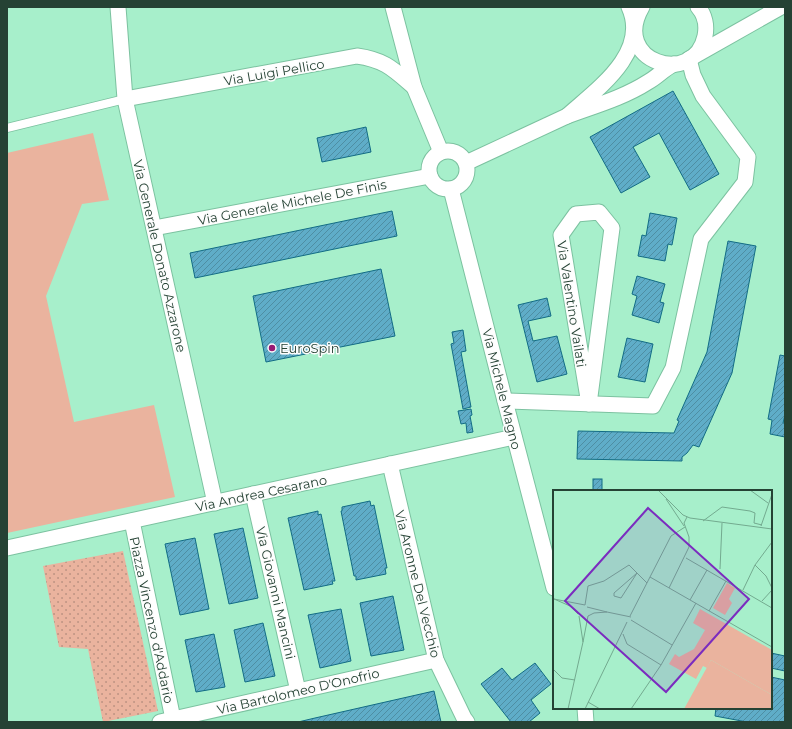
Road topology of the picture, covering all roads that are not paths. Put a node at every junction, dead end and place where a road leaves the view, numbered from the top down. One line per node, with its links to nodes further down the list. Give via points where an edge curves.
1 (118, 7): 11 (street, Via Generale Donato Azzarone)
2 (393, 7): 10 (street)
3 (629, 7): 7 (street)
4 (642, 7): 7 (street)
5 (698, 7): 8 (street, via 705,20 706,31 704,42 698,52)
6 (781, 7): 8 (street)
7 (634, 27): 9 (street, via 635,37 645,55 663,64); 12 (street, via 631,45 622,63 606,82)
8 (689, 59): 9 (street); 20 (street, via 703,96 748,157 745,182 701,239 673,368 653,406)
9 (674, 64): 12 (street, via 649,82 614,99)
10 (414, 87): 11 (street, Via Luigi Pellico, via 386,64 357,56); 14 (street)
11 (125, 99): 13 (lane); 18 (street, Via Generale Donato Azzarone)
12 (567, 116): 15 (street)
13 (7, 128)
14 (441, 152): 15 (street, via 452,151); 16 (street, via 434,156 431,162)
15 (466, 163): 17 (street, via 464,179 457,187)
16 (430, 176): 17 (street, via 440,187); 18 (street, Via Generale Michele De Finis)
17 (451, 189): 19 (street, Via Michele Magno)
18 (154, 228): 24 (street, Via Generale Donato Azzarone)
19 (505, 401): 20 (street); 21 (street, Via Michele Magno)
20 (589, 404): 20 (street, Via Valentino Vailati, via 612,228 599,212 576,214 560,235)
21 (514, 437): 22 (street, Via Andrea Cesarano); 27 (street, Via Michele Magno)
22 (390, 464): 23 (street, Via Andrea Cesarano); 28 (street, Via Aronne Del Vecchio)
23 (253, 494): 24 (street, Via Andrea Cesarano); 29 (street, Via Giovanni Mancini)
24 (215, 503): 25 (street, Via Andrea Cesarano)
25 (132, 521): 26 (street, Via Andrea Cesarano); 31 (street, Piazza Vincenzo d'Addario)
26 (7, 548)
27 (553, 584)
28 (436, 660): 29 (street, Via Bartolomeo D'Onofrio); 32 (street, Via Aronne Del Vecchio)
29 (298, 691): 31 (street, Via Bartolomeo D'Onofrio)
30 (585, 709): 33 (street)
31 (166, 721)
32 (468, 722)
33 (586, 722)

